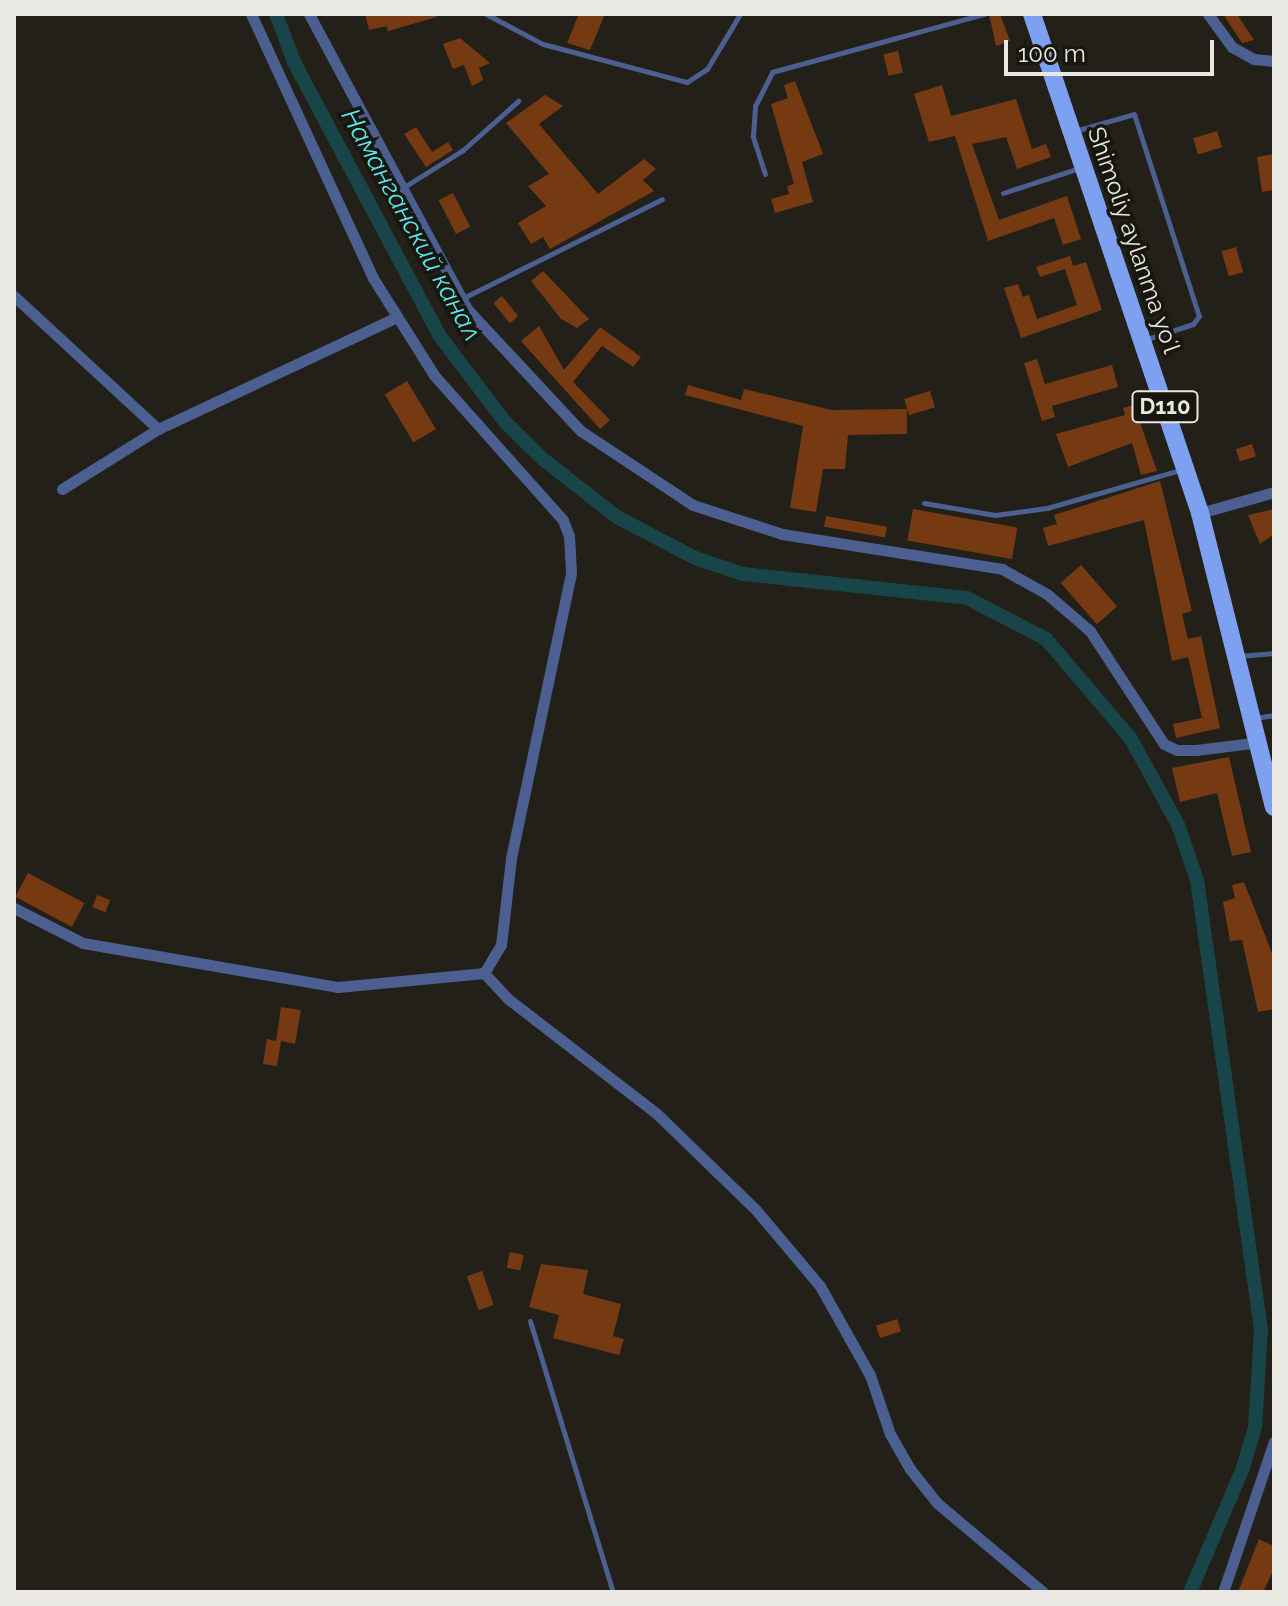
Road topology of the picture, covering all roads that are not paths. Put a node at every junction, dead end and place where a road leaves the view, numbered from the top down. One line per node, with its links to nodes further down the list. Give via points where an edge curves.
1 (251, 14): 18 (street, via 373,278)
2 (309, 14): 13 (street)
3 (486, 14): 4 (lane, via 543,44 687,82 707,69)
4 (740, 14)
5 (984, 14): 12 (lane, via 772,72 755,106 753,136)
6 (1032, 14): 10 (main road, Shimoliy aylanma yoʻl / D110)
7 (1208, 14): 8 (street, via 1232,47 1254,59)
8 (1274, 61)
9 (518, 101): 13 (lane, via 463,150)
10 (1072, 132): 11 (main road, Shimoliy aylanma yoʻl / D110); 19 (lane, via 1134,114 1199,316 1193,324)
11 (1083, 166): 14 (lane); 19 (main road, Shimoliy aylanma yoʻl / D110)
12 (765, 174)
13 (404, 187): 17 (street)
14 (1003, 193)
15 (662, 199): 17 (lane)
16 (14, 296): 20 (street)
17 (462, 298): 30 (street, via 545,398 581,431 693,505 782,534 1002,569 1047,594 1090,631 1164,744 1196,750)
18 (397, 317): 20 (street); 33 (street, via 434,375 563,520 569,536 571,573 511,858 501,945)
19 (1142, 341): 21 (main road, Shimoliy aylanma yoʻl / D110)
20 (158, 429): 22 (street)
21 (1185, 468): 24 (lane, via 1047,508 995,515); 25 (main road, Shimoliy aylanma yoʻl / D110)
22 (62, 489)
23 (1274, 492): 25 (street)
24 (924, 503)
25 (1200, 513): 27 (main road, Shimoliy aylanma yoʻl / D110)
26 (1274, 653): 27 (lane)
27 (1238, 656): 29 (main road, Shimoliy aylanma yoʻl / D110)
28 (1274, 715): 29 (lane)
29 (1254, 718): 30 (main road, Shimoliy aylanma yoʻl / D110)
30 (1260, 742): 31 (main road, Shimoliy aylanma yoʻl / D110)
31 (1274, 807)
32 (14, 908): 33 (street, via 83,943 338,987)
33 (484, 973): 37 (street, via 507,998 656,1113 756,1210 820,1286 870,1375 890,1434 910,1469 937,1503)
34 (530, 1321): 36 (lane)
35 (1274, 1441): 38 (street)
36 (613, 1592)
37 (1043, 1592)
38 (1223, 1592)

